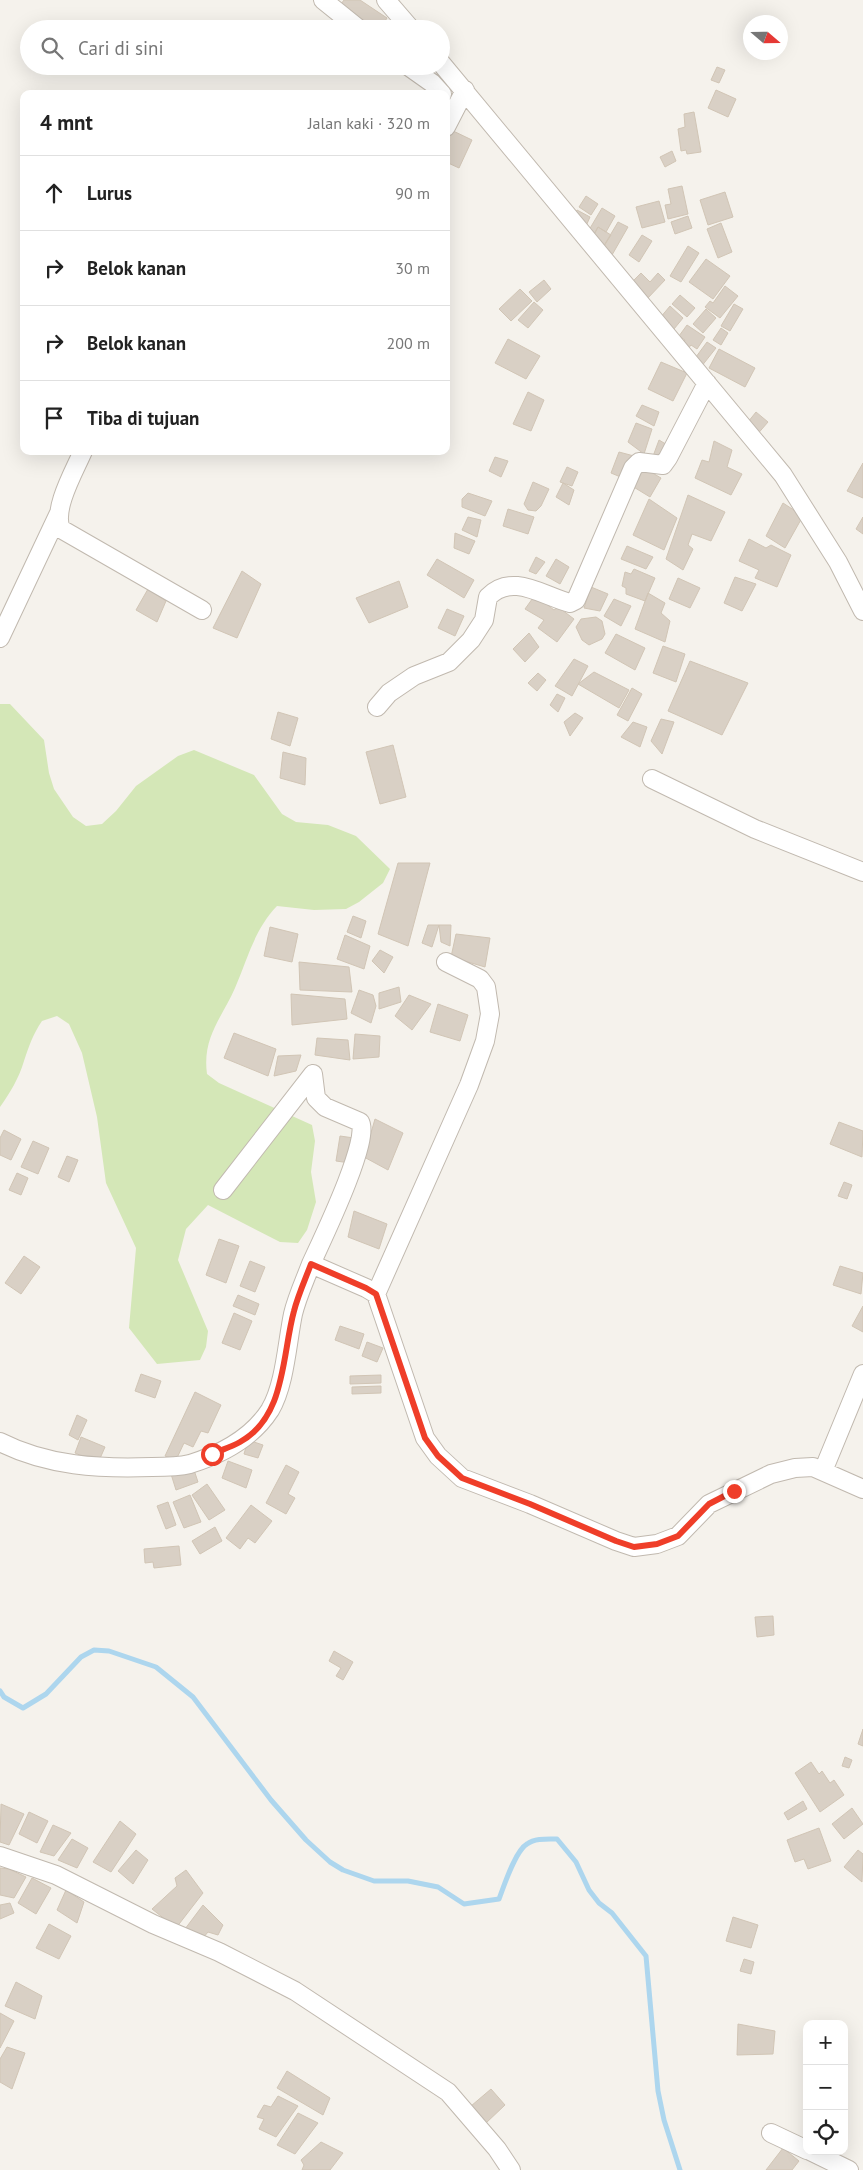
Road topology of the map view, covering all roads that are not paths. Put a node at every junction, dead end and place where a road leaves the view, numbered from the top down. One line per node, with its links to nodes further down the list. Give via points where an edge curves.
1 (323, 0): 3 (street)
2 (386, 0): 4 (street)
3 (349, 20)
4 (403, 20)
5 (450, 73): 8 (street)
6 (421, 75): 7 (street)
7 (438, 90)
8 (465, 90): 9 (street); 10 (street)
9 (450, 104)
10 (707, 383): 14 (street, via 783,475 838,562); 16 (street, via 663,465 639,462 633,468 576,600 570,602 512,584 502,586 488,597 480,630 449,662 414,676 389,693)
11 (82, 455): 12 (street)
12 (59, 513): 13 (street, via 59,525 66,532); 15 (street)
13 (202, 610)
14 (863, 611)
15 (0, 638)
16 (377, 707)
17 (652, 779): 18 (street, via 755,828)
18 (863, 872)
19 (446, 962): 22 (street, via 480,979 486,987 490,1014 485,1041 470,1085)
20 (223, 1190): 21 (street, via 313,1074 316,1098 325,1107 360,1122 363,1132 349,1175)
21 (311, 1264): 22 (street); 24 (street, via 294,1312 271,1408 259,1426 242,1441 189,1464 125,1468 44,1460)
22 (376, 1294): 25 (street, via 425,1438 438,1456 462,1478 616,1541 634,1547 657,1544 678,1536 709,1504 771,1474 812,1467)
23 (863, 1374): 25 (street)
24 (0, 1442)
25 (822, 1471): 26 (street)
26 (863, 1489)
27 (0, 1856): 31 (street, via 56,1875 295,1991 448,2092)
28 (771, 2132): 29 (street)
29 (803, 2148)
30 (818, 2155): 32 (street)
31 (511, 2170)
32 (849, 2170)

